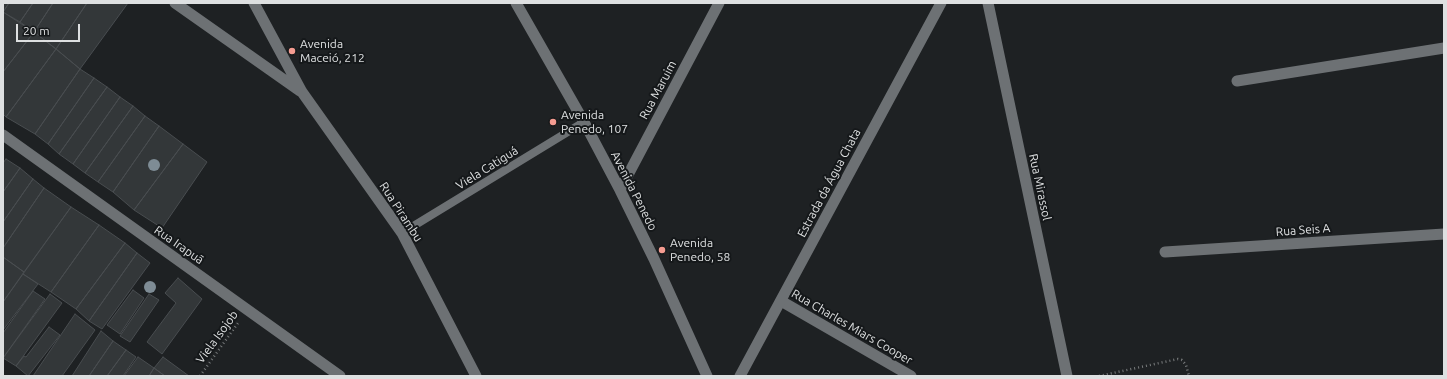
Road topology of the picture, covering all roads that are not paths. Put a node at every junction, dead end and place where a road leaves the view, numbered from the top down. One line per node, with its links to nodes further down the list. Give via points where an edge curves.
1 (175, 3): 9 (street)
2 (254, 3): 9 (street)
3 (516, 3): 10 (street, Avenida Penedo)
4 (719, 3): 12 (street, Rua Maruim)
5 (941, 3): 16 (street, Estrada da Água Chata)
6 (988, 3): 22 (street, Rua Mirassol)
7 (1444, 48): 8 (street)
8 (1238, 81)
9 (302, 92): 13 (street, Rua Pirambu)
10 (584, 122): 12 (street, Avenida Penedo); 13 (lane, Viela Catiguá)
11 (3, 135): 17 (street, Rua Irapuã)
12 (620, 190): 19 (street, Avenida Penedo)
13 (402, 233): 18 (street, Rua Pirambu)
14 (1444, 234): 15 (street, Rua Seis A)
15 (1165, 252)
16 (780, 301): 20 (street, Estrada da Água Chata); 21 (street, Rua Charles Miars Cooper)
17 (340, 376)
18 (476, 376)
19 (707, 376)
20 (740, 376)
21 (911, 376)
22 (1067, 376)

